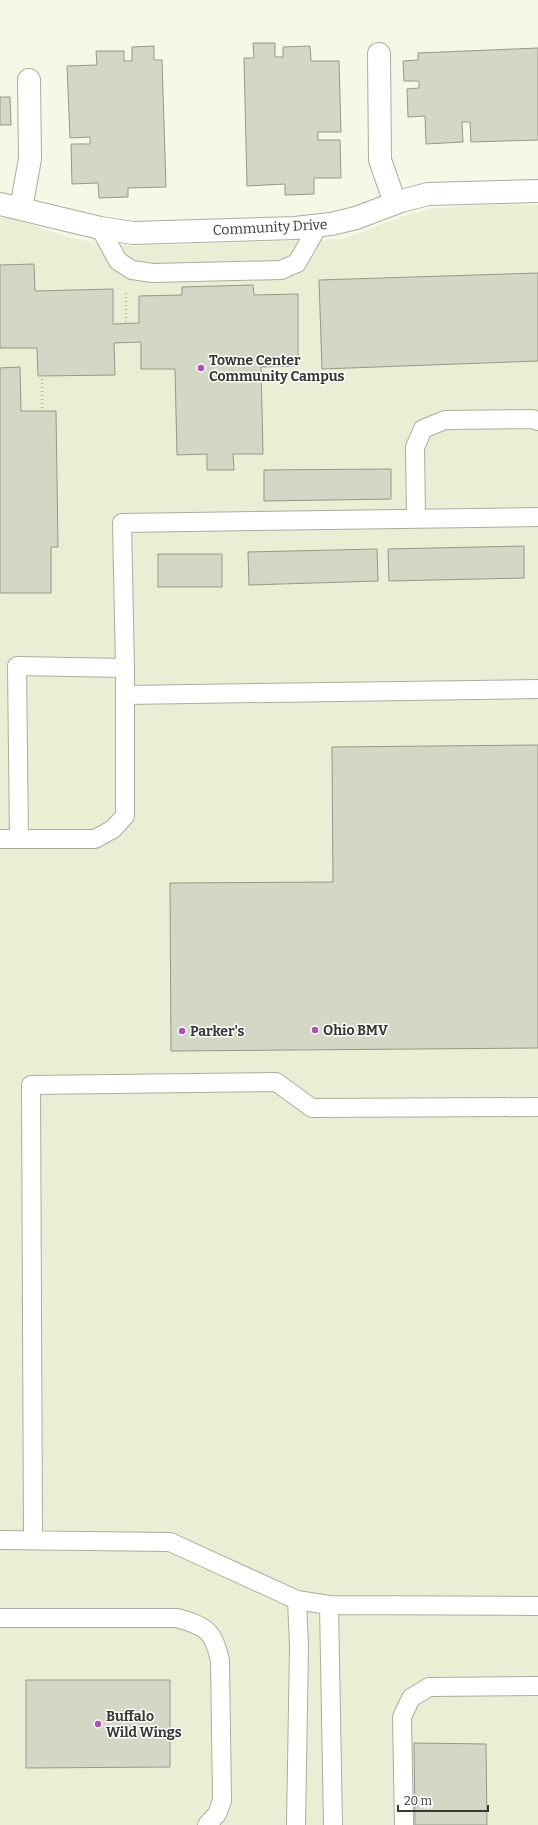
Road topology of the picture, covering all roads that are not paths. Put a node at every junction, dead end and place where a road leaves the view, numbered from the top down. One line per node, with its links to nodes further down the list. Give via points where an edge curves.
1 (379, 54): 4 (street, via 380,160)
2 (29, 80): 5 (street, via 30,159)
3 (538, 191): 4 (street, Community Drive, via 428,194)
4 (395, 203): 6 (street, Community Drive, via 356,218)
5 (10, 206): 7 (street, Community Drive)
6 (318, 226): 7 (street, Community Drive, via 133,233); 7 (lane, via 297,263 281,270 152,273 132,270 118,261)
7 (100, 228)
8 (538, 421): 10 (lane, via 445,420 424,429 415,447)
9 (538, 517): 10 (lane)
10 (416, 518): 11 (lane, via 122,523)
11 (125, 668): 13 (lane); 15 (lane, via 17,666)
12 (538, 689): 13 (lane)
13 (125, 695): 15 (lane, via 125,816 113,829 95,839)
14 (0, 839): 15 (lane)
15 (19, 839)
16 (538, 1107): 17 (lane, via 312,1108 276,1082 31,1085)
17 (33, 1539): 18 (lane); 19 (lane, via 170,1542)
18 (0, 1540)
19 (297, 1600): 20 (lane); 25 (lane, via 299,1646)
20 (329, 1606): 21 (lane); 26 (lane)
21 (538, 1606)
22 (0, 1618): 24 (lane, via 177,1618 196,1623 209,1632 216,1644 220,1661 222,1801 217,1814)
23 (538, 1686): 27 (lane, via 429,1687 411,1698 402,1717)
24 (207, 1825)
25 (296, 1825)
26 (333, 1825)
27 (404, 1825)

